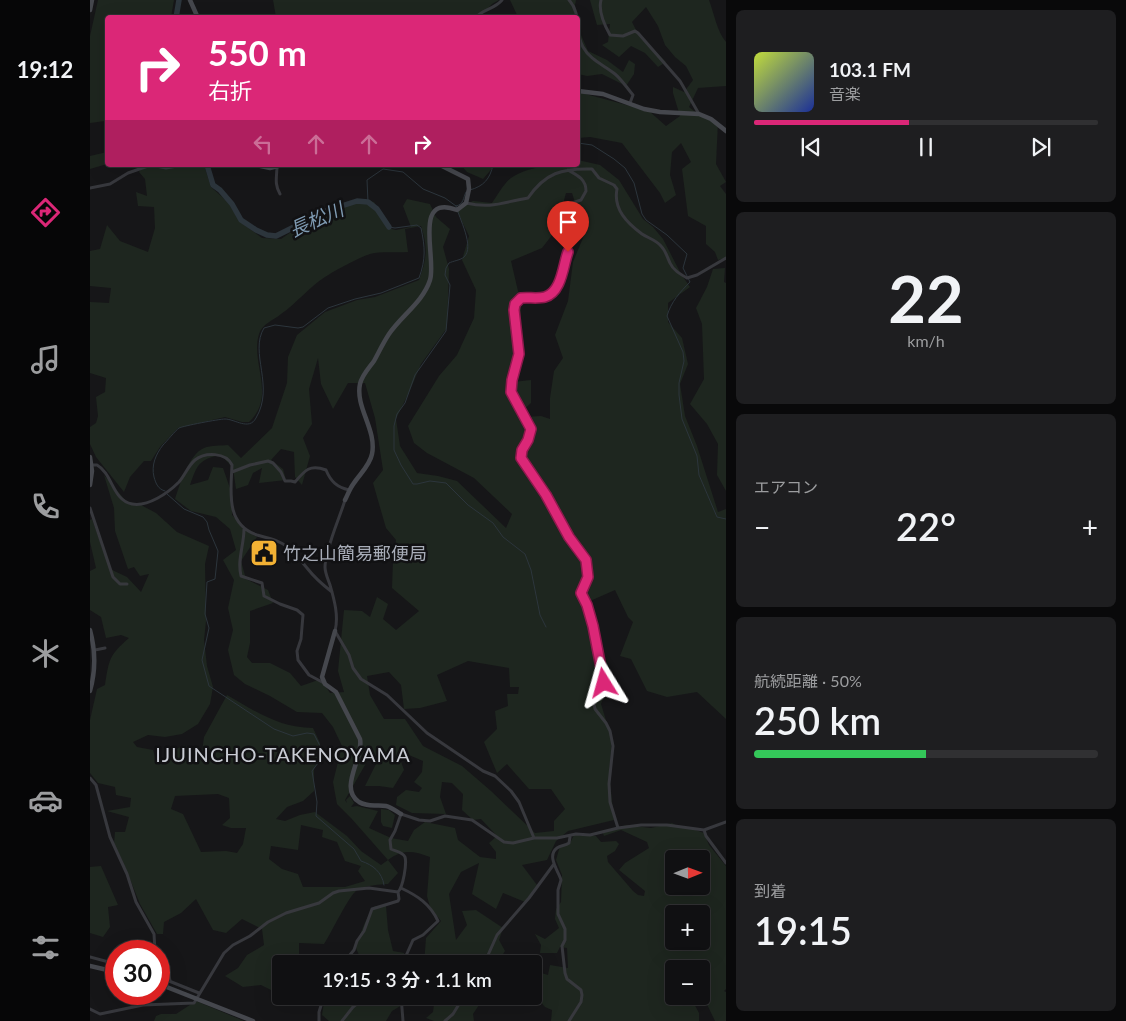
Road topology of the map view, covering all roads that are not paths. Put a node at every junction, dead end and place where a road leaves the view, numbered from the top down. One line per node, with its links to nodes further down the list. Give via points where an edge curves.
1 (92, 0): 6 (street)
2 (190, 0): 7 (street)
3 (502, 0): 8 (street)
4 (569, 0): 9 (street)
5 (601, 0): 13 (street, via 602,17 610,35 638,32 680,81)
6 (90, 10)
7 (197, 15)
8 (478, 15)
9 (577, 15)
10 (580, 40): 12 (street, via 584,50 616,75 633,95)
11 (580, 91): 12 (street, via 604,94)
12 (630, 103): 13 (street, via 660,112)
13 (699, 114): 14 (street, via 711,118)
14 (726, 131)
15 (145, 167): 19 (street, via 110,184)
16 (279, 167): 20 (street, via 275,181)
17 (444, 167): 21 (street, via 468,179)
18 (568, 170): 21 (street, via 546,177 528,198 481,207); 22 (street, via 592,169 599,178 614,185 619,210 628,223 660,244 673,269 689,278); 42 (street, via 584,181 586,191 581,200 565,208 563,218 572,233 573,242 556,288 544,297 521,298 515,304 519,354 511,392 531,429 521,458 588,564 588,577 581,593 587,605 602,672 603,689 594,704 595,709 606,723 614,746 609,784 610,802)
19 (90, 188)
20 (280, 194)
21 (466, 203): 27 (street, via 457,210 445,206 433,212 429,230 430,279 419,299 388,334 363,377 360,396 370,427 372,452 369,462)
22 (726, 258)
23 (90, 457): 24 (street)
24 (92, 465): 25 (street, via 101,467 123,500 144,504 180,481 197,458 224,456 231,462); 26 (street)
25 (232, 472): 27 (street, via 268,461 281,472 285,481 295,482 310,468 319,468 326,470 340,488); 30 (street, via 231,503)
26 (90, 485)
27 (349, 490): 28 (street)
28 (345, 500): 32 (street, via 325,565)
29 (90, 508): 31 (street, via 113,577 120,584)
30 (244, 528): 32 (street, via 290,548); 37 (street, via 238,564 241,576 262,583 264,596 303,615 298,660 309,675)
31 (126, 584)
32 (332, 592): 34 (street, via 337,622)
33 (90, 630): 36 (street)
34 (335, 631): 37 (street, via 322,677); 45 (street, via 357,675 386,695 426,733 496,776 519,802)
35 (105, 648): 36 (street)
36 (94, 650): 38 (street, via 95,666)
37 (325, 684): 40 (street, via 336,692 360,739 359,757 350,786 354,796 367,806 386,806)
38 (90, 691)
39 (90, 778): 50 (street, via 96,785 110,837 136,902 152,930)
40 (400, 814): 45 (street, via 430,821 445,816 472,820 508,843); 48 (street, via 389,844 405,858)
41 (726, 822): 43 (street)
42 (618, 828): 43 (street, via 667,825); 44 (street)
43 (704, 830): 46 (street)
44 (570, 837): 45 (street); 47 (street, via 569,843 556,850)
45 (534, 838)
46 (726, 863)
47 (554, 864): 53 (street, via 496,935); 71 (street, via 561,880 558,914 565,929 562,946 565,973 582,995)
48 (402, 888): 49 (street); 52 (street, via 428,904 438,921 423,936 413,940)
49 (398, 892): 51 (street, via 398,901 372,909); 60 (street, via 369,888 339,891 319,903 278,917 229,949)
50 (153, 940)
51 (350, 955)
52 (406, 955)
53 (488, 955)
54 (90, 957): 55 (street)
55 (105, 961)
56 (90, 966): 57 (street)
57 (105, 969)
58 (170, 981): 60 (street)
59 (170, 987): 60 (street)
60 (198, 995): 65 (street, via 194,1003 142,1005 106,1014); 66 (street)
61 (321, 1005): 67 (street)
62 (355, 1005): 68 (street)
63 (402, 1005): 69 (street)
64 (458, 1005): 70 (street)
65 (90, 1009)
66 (253, 1021)
67 (319, 1021)
68 (342, 1021)
69 (404, 1021)
70 (445, 1021)
71 (569, 1021)

